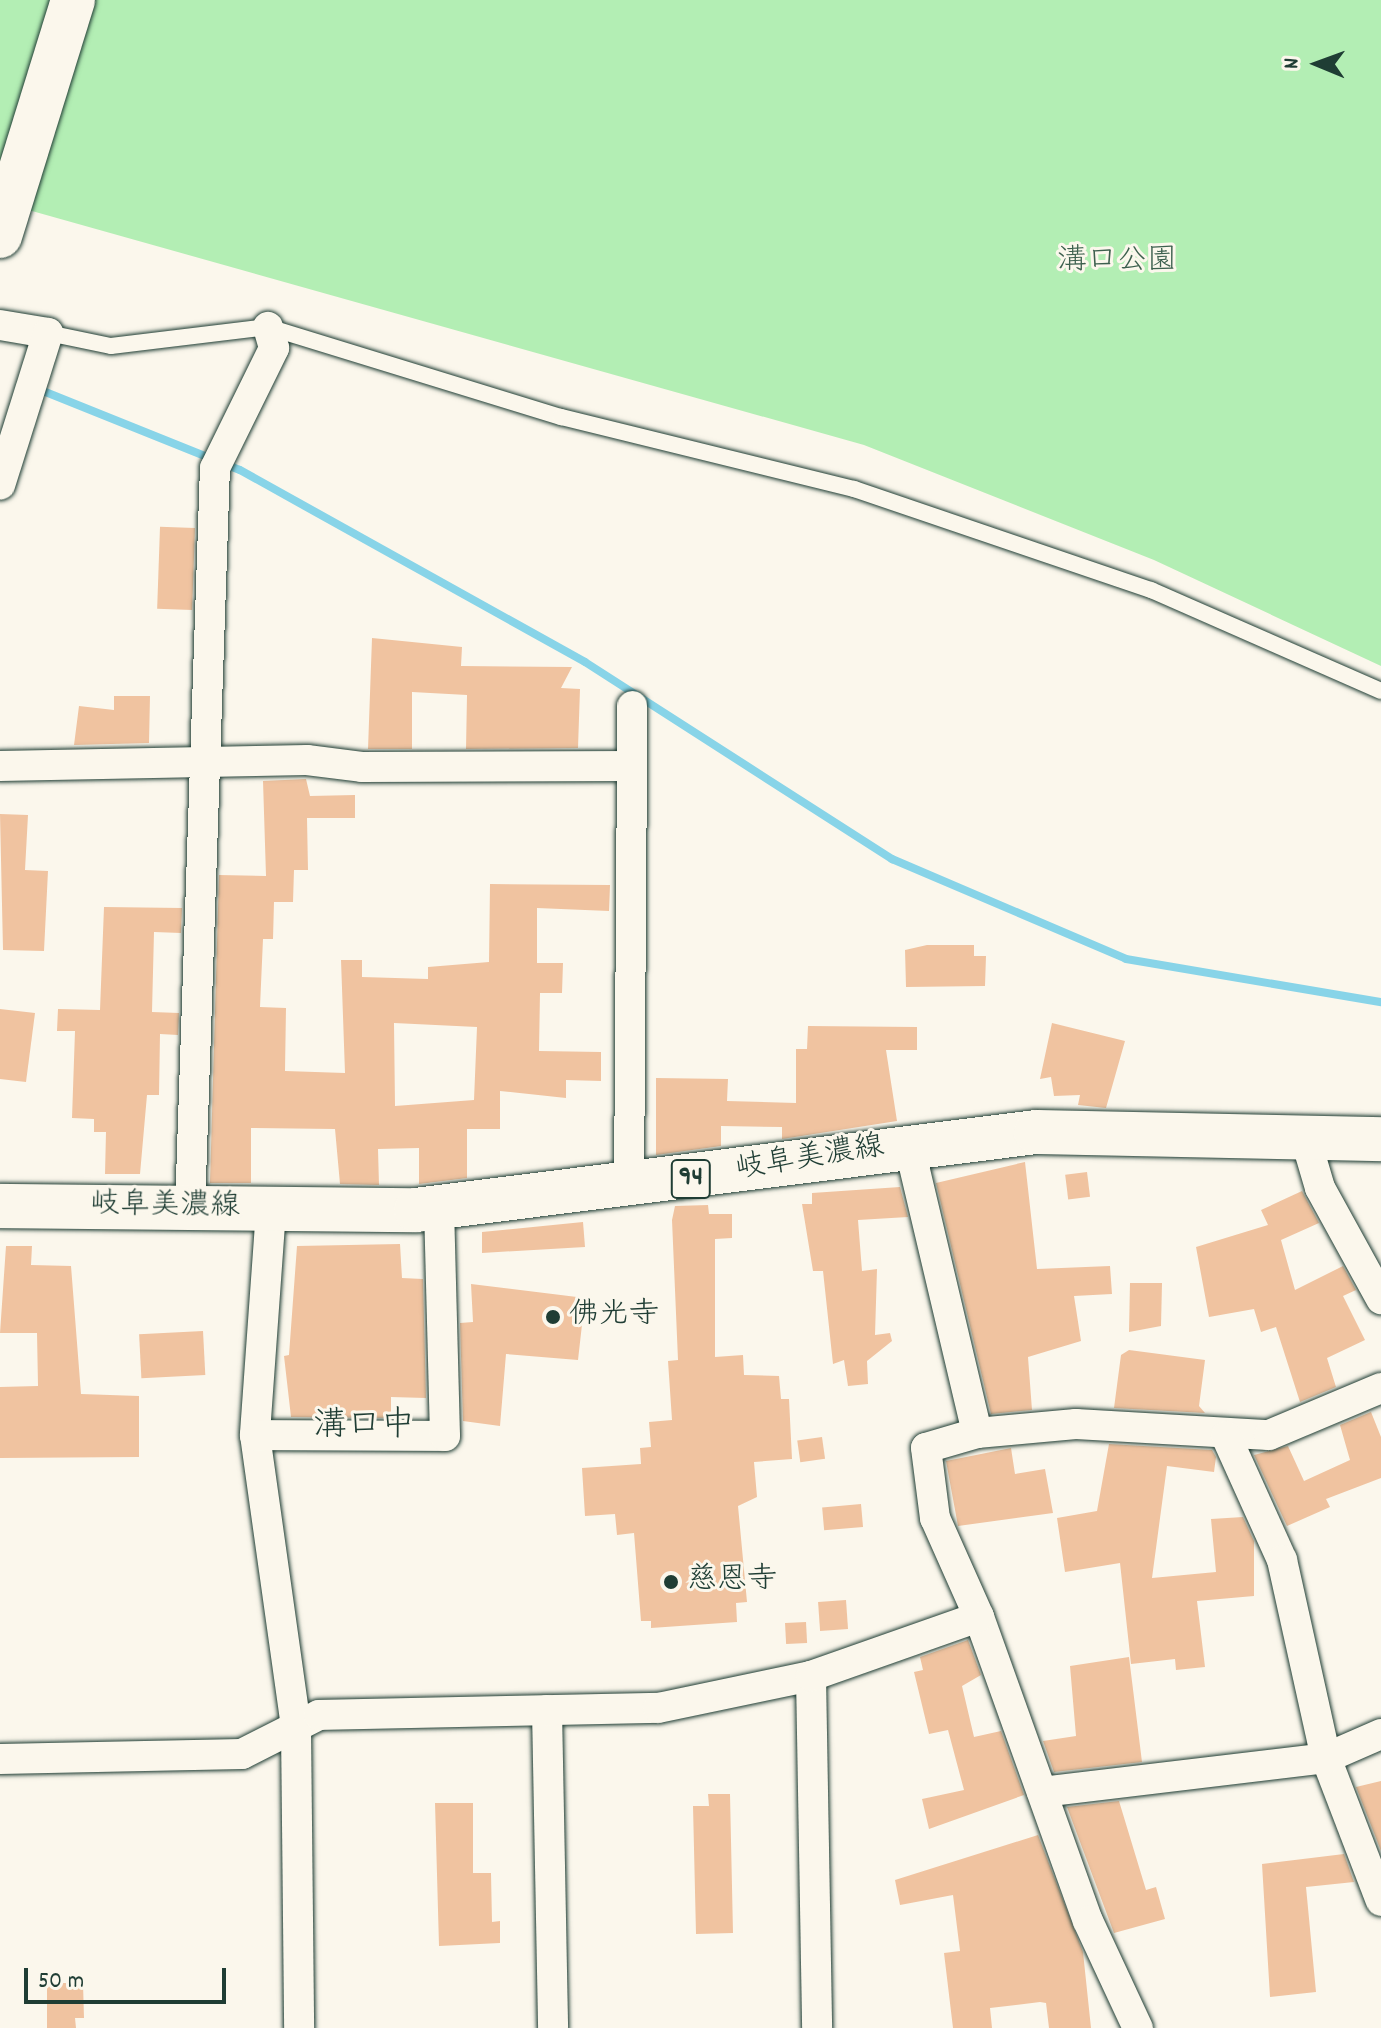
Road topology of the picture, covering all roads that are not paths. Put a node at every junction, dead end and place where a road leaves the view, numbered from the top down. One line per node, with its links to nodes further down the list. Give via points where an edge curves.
1 (73, 0): 2 (main road)
2 (0, 236)
3 (0, 325): 5 (street)
4 (268, 327): 5 (lane, via 111,346); 7 (lane, via 561,417 854,489 1151,590); 9 (street, via 274,348 218,460)
5 (48, 333): 6 (street)
6 (0, 485)
7 (1381, 691)
8 (632, 706): 11 (street)
9 (200, 761): 10 (street); 11 (street); 18 (street, via 202,960)
10 (0, 766)
11 (632, 766): 15 (street)
12 (1305, 1137): 13 (main road, 岐阜美濃線 / 94); 14 (main road, 岐阜美濃線 / 94, via 1036,1132); 20 (street, via 1320,1188)
13 (1381, 1139)
14 (909, 1145): 15 (main road, 岐阜美濃線 / 94); 22 (street, via 927,1247)
15 (629, 1189): 17 (main road, 岐阜美濃線 / 94)
16 (0, 1206): 18 (main road, 岐阜美濃線 / 94)
17 (439, 1208): 19 (main road, 岐阜美濃線 / 94); 23 (street, via 445,1436)
18 (190, 1209): 19 (main road, 岐阜美濃線 / 94)
19 (271, 1210): 23 (street)
20 (1381, 1299)
21 (1381, 1388): 24 (street, via 1301,1426)
22 (977, 1433): 24 (street, via 1076,1424); 25 (street, via 926,1448 935,1518)
23 (255, 1435): 28 (street)
24 (1226, 1436): 30 (street, via 1282,1560)
25 (979, 1617): 26 (street); 32 (street)
26 (811, 1676): 27 (street, via 658,1708); 36 (street)
27 (547, 1710): 28 (street, via 319,1715); 35 (street)
28 (296, 1728): 31 (street, via 242,1754); 34 (street)
29 (1381, 1734): 30 (street)
30 (1326, 1758): 32 (street); 33 (street)
31 (0, 1759)
32 (1042, 1792): 37 (street, via 1088,1921)
33 (1381, 1901)
34 (299, 2028)
35 (553, 2028)
36 (817, 2028)
37 (1138, 2028)

